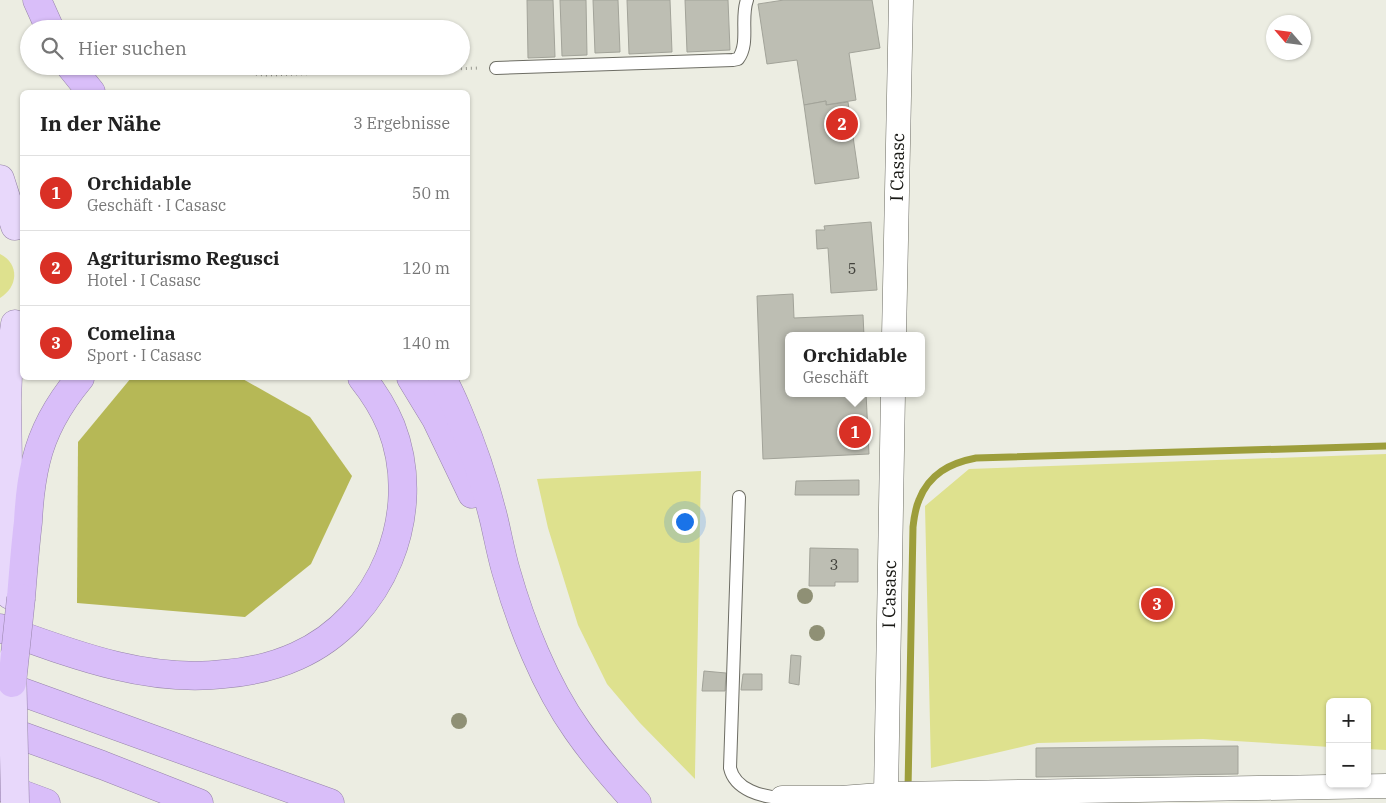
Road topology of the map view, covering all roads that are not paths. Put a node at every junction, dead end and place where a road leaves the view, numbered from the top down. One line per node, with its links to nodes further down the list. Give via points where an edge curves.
1 (37, 0): 4 (highway)
2 (747, 0): 5 (lane, via 743,50 738,59)
3 (900, 0): 11 (street, I Casasc)
4 (46, 20)
5 (496, 68)
6 (77, 75): 7 (highway)
7 (89, 90)
8 (0, 179): 9 (main road)
9 (13, 226)
10 (12, 324): 19 (main road, via 6,401)
11 (894, 332)
12 (78, 380): 19 (highway, via 54,417 36,461)
13 (363, 380): 20 (highway, via 386,415 396,442 403,472 401,521 391,557 373,591 349,620 316,646 297,656 250,670 223,674 166,674 104,663)
14 (412, 380): 18 (highway, via 436,419)
15 (443, 380): 18 (highway, via 482,476)
16 (893, 397): 25 (street, I Casasc)
17 (738, 497): 26 (lane, via 730,768 736,782 744,787)
18 (506, 571): 31 (highway, via 536,654 560,702 595,754)
19 (15, 597): 21 (highway, bridge)
20 (0, 628)
21 (6, 683): 27 (main road, bridge); 30 (highway)
22 (0, 728): 29 (highway)
23 (0, 786): 28 (highway)
24 (1386, 786): 25 (street)
25 (890, 794): 26 (street)
26 (782, 798)
27 (15, 803)
28 (46, 803)
29 (199, 803)
30 (330, 803)
31 (637, 803)

